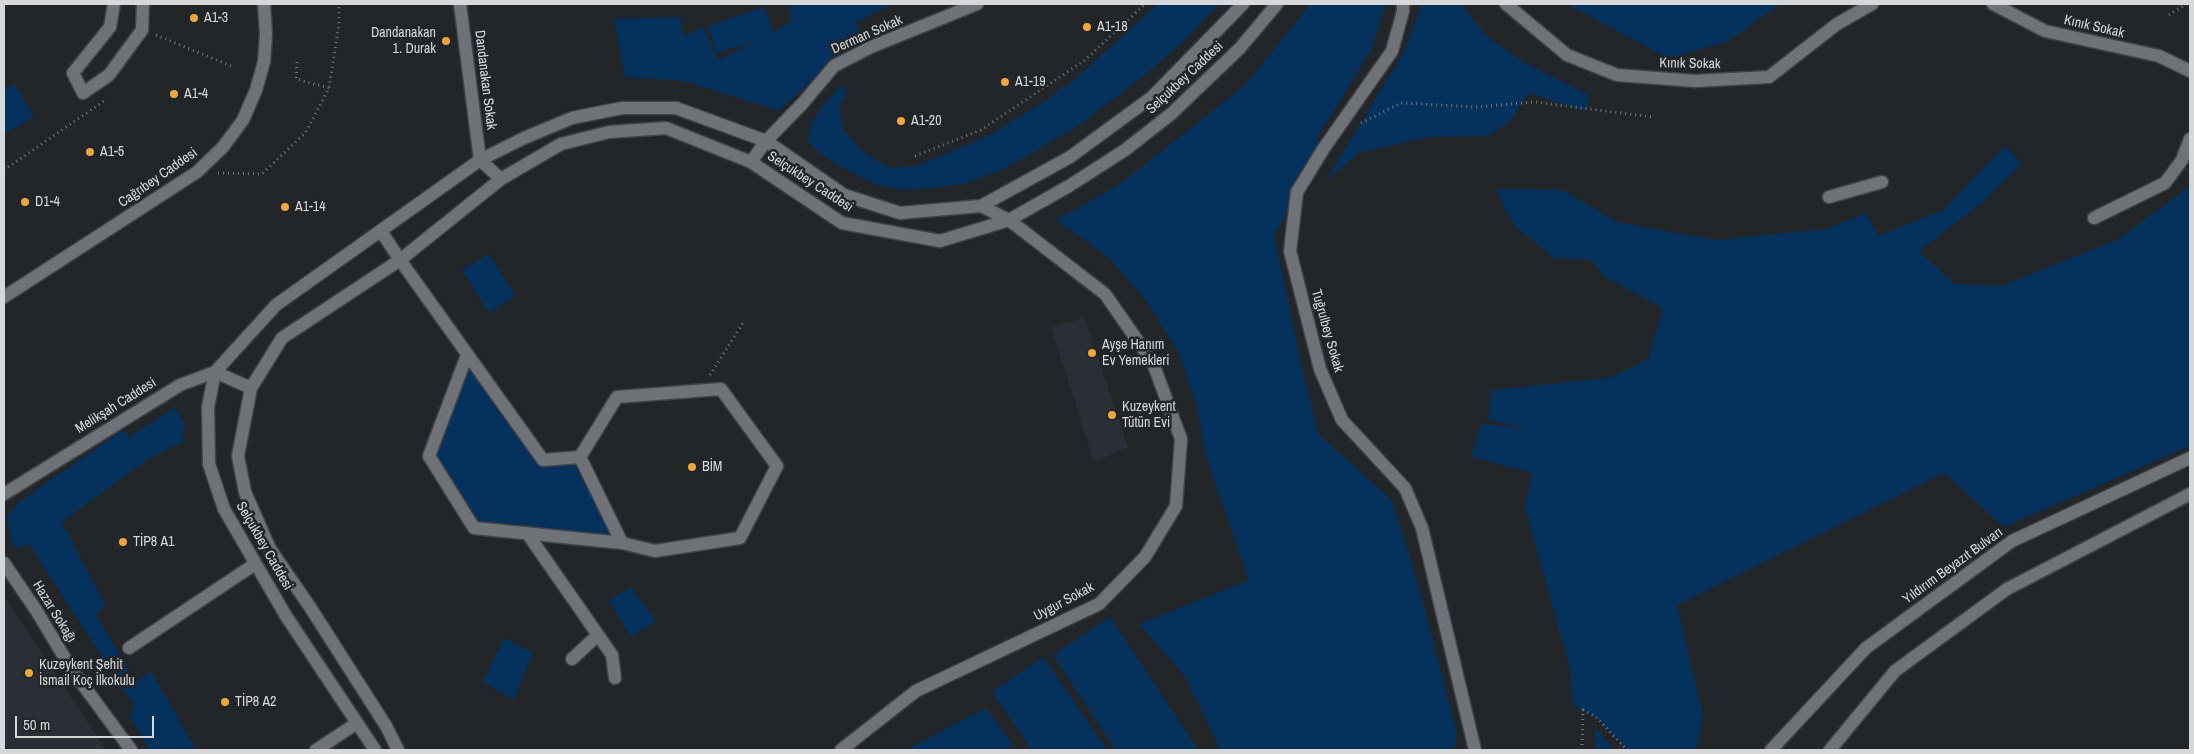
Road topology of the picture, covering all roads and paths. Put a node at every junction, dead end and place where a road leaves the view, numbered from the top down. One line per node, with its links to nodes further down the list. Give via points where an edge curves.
1 (114, 4): 20 (street, via 110,27 73,74 83,93)
2 (143, 4): 16 (street)
3 (264, 4): 30 (street, Cağrıbey Caddesi, via 264,62 256,90 243,120 223,147)
4 (339, 4): 21 (path)
5 (460, 4): 27 (street, Dandanakan Sokak)
6 (978, 4): 25 (street, Derman Sokak, via 871,47 834,66)
7 (1145, 4): 26 (path, via 1085,60 981,130)
8 (1243, 4): 34 (street, Selçukbey Caddesi, via 1152,97 1070,157)
9 (1277, 4): 36 (street, Selçukbey Caddesi, via 1240,48 1171,114 1117,155)
10 (1403, 4): 63 (street, Tuğrulbey Sokak, via 1392,51 1297,192 1290,251 1320,369 1342,420 1405,488 1422,528)
11 (1506, 4): 12 (street, Kınık Sokak, via 1567,55 1617,75 1695,82 1769,78 1837,24)
12 (1872, 4)
13 (1993, 4): 19 (street, Kınık Sokak, via 2046,31 2159,56)
14 (2190, 5): 15 (path, via 2186,4)
15 (2169, 15)
16 (142, 30): 18 (path); 20 (street, via 109,75)
17 (297, 62): 21 (path, via 296,79)
18 (231, 66)
19 (2190, 71)
20 (94, 85): 29 (path, via 104,101)
21 (329, 88): 30 (path, via 306,132 262,174)
22 (1653, 117): 23 (path, via 1534,102 1477,108 1401,103)
23 (1353, 127)
24 (2190, 139): 35 (street, via 2182,160 2166,183)
25 (766, 141): 27 (street, Selçukbey Caddesi, via 676,108 622,108 572,118); 28 (street, Derman Sokak); 34 (street, Selçukbey Caddesi, via 844,196 900,212)
26 (915, 156)
27 (480, 160): 31 (street); 37 (street, Selçukbey Caddesi)
28 (751, 162): 31 (street, Selçukbey Caddesi, via 666,128 609,132 561,144); 36 (street, Selçukbey Caddesi, via 842,223 940,241)
29 (4, 170)
30 (197, 172): 39 (street, Cağrıbey Caddesi)
31 (501, 179): 38 (street, Selçukbey Caddesi)
32 (1882, 182): 33 (street)
33 (1829, 197)
34 (981, 206): 36 (street, Uygur Sokak)
35 (2094, 218)
36 (1009, 220): 62 (street, Uygur Sokak, via 1105,294 1153,363 1181,439 1176,506 1145,557 1100,604 916,691)
37 (381, 231): 38 (street); 42 (street, Selçukbey Caddesi, via 276,304)
38 (400, 260): 41 (street); 43 (street, Selçukbey Caddesi, via 282,338)
39 (4, 296)
40 (743, 323): 44 (path)
41 (468, 355): 45 (street, via 543,460); 49 (street, via 429,456 474,528)
42 (216, 372): 43 (street); 47 (street, Melikşah Caddesi, via 180,385); 52 (street, Selçukbey Caddesi, via 208,407 209,464 224,509)
43 (251, 388): 61 (street, Selçukbey Caddesi, via 238,456 244,492 270,549 336,646)
44 (701, 390): 45 (street, via 617,397); 50 (street, via 721,389 777,466 769,482 740,538 655,551)
45 (580, 457): 50 (street)
46 (2190, 458): 66 (street, Yıldırım Beyazıt Bulvarı, via 2012,541 1866,648)
47 (4, 494)
48 (2190, 494): 67 (street, via 2007,589 1896,671)
49 (527, 533): 50 (street); 53 (street)
50 (622, 543)
51 (4, 563): 58 (street, Hazar Sokağı, via 72,670)
52 (256, 564): 54 (street); 57 (street, Selçukbey Caddesi, via 286,616)
53 (598, 635): 55 (street); 56 (street, via 612,655)
54 (129, 648)
55 (572, 659)
56 (614, 678)
57 (357, 723): 59 (street); 60 (street, Selçukbey Caddesi)
58 (131, 750)
59 (316, 750)
60 (375, 750)
61 (398, 750)
62 (840, 750)
63 (1475, 750)
64 (1582, 750): 65 (path, via 1583,710 1596,717)
65 (1627, 750)
66 (1771, 750)
67 (1830, 750)

